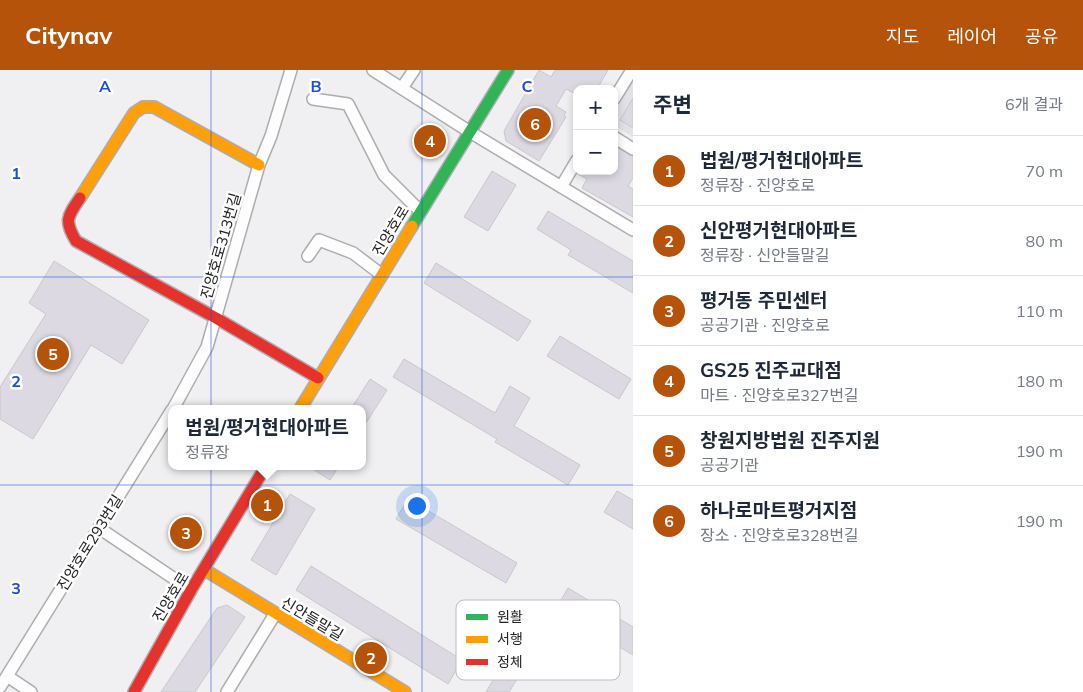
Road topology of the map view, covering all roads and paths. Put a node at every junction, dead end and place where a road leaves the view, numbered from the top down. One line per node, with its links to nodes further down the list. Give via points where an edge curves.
1 (291, 70): 12 (street, 진양호로313번길)
2 (372, 70): 6 (street)
3 (414, 70): 6 (street)
4 (508, 70): 9 (street, 진양호로)
5 (632, 70): 7 (street)
6 (402, 88): 9 (street)
7 (618, 93)
8 (313, 99): 15 (street, via 348,104 384,175)
9 (470, 132): 14 (street); 15 (street, 진양호로)
10 (618, 140): 11 (street)
11 (633, 149)
12 (259, 165): 19 (street, 진양호로313번길); 19 (street, via 154,107 144,107 134,113 70,213 68,227 76,241)
13 (573, 166): 14 (street)
14 (560, 187): 16 (street)
15 (420, 211): 18 (street, 진양호로)
16 (633, 230)
17 (308, 256): 18 (street, via 319,240 353,253)
18 (382, 275): 20 (street, 진양호로)
19 (216, 318): 20 (street, 진양호로313번길); 21 (street, 진양호로293번길, via 207,347)
20 (318, 378): 22 (street, 진양호로)
21 (176, 405)
22 (302, 405)
23 (168, 419): 25 (street, 진양호로293번길)
24 (264, 470): 26 (street, 진양호로)
25 (99, 528): 27 (street); 29 (street, 진양호로293번길)
26 (205, 570): 27 (street, 진양호로); 28 (street, 신안들말길)
27 (191, 590): 32 (street, 진양호로)
28 (275, 614): 33 (street); 34 (street, 신안들말길)
29 (8, 676): 30 (street, 진양호로293번길); 31 (street)
30 (0, 687)
31 (32, 692)
32 (134, 692)
33 (227, 692)
34 (405, 692)

